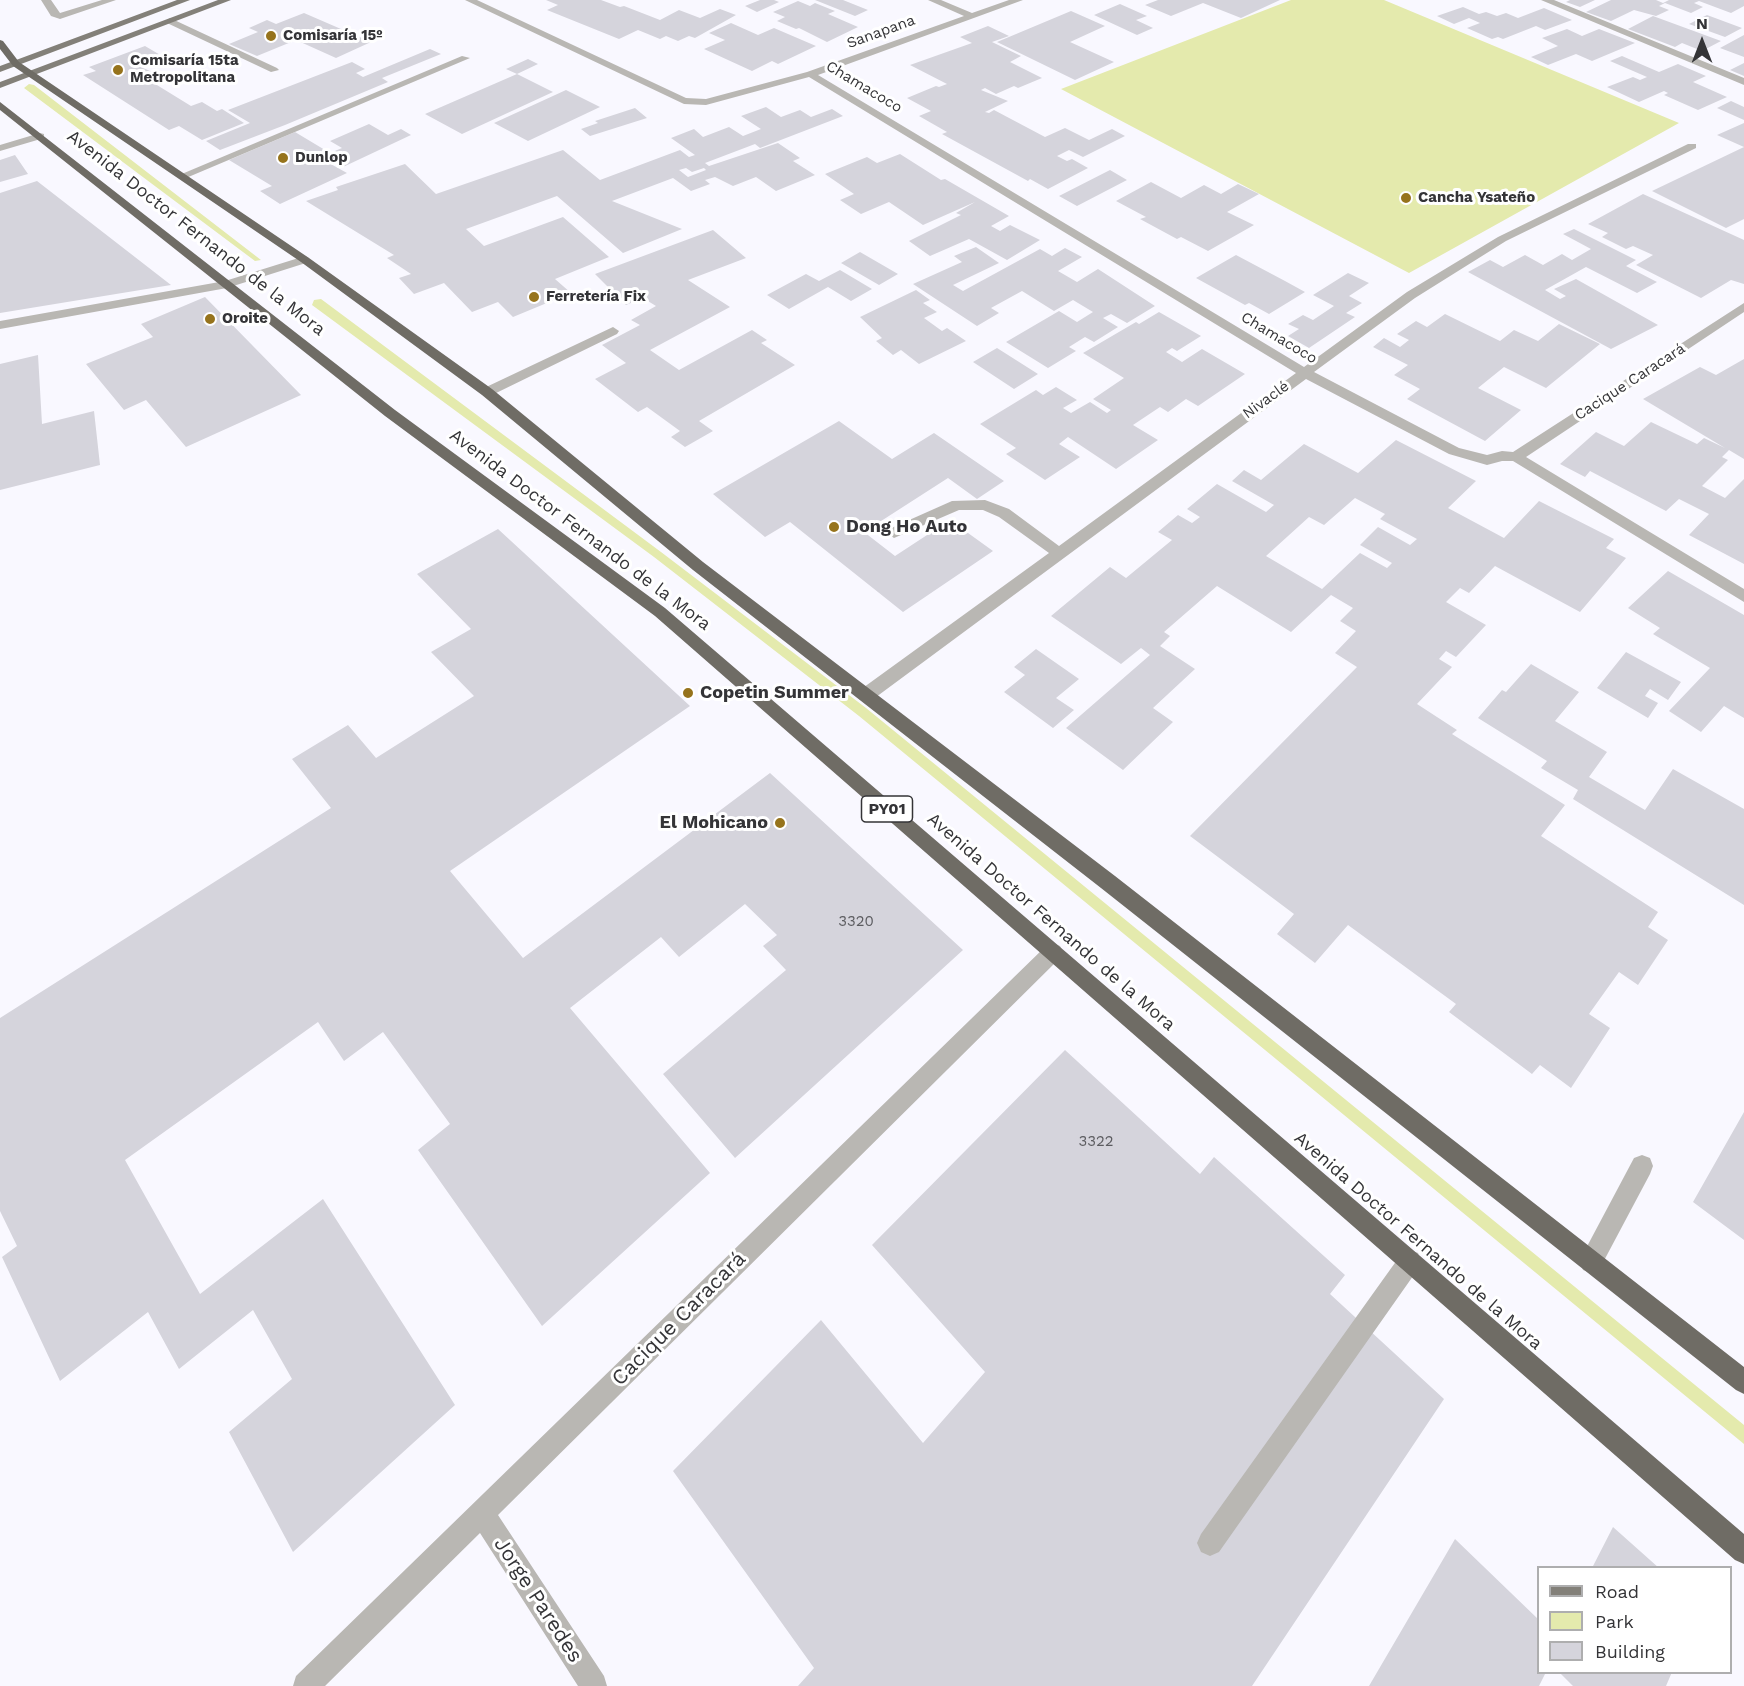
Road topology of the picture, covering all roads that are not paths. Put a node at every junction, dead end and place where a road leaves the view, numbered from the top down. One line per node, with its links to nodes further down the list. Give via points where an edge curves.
1 (46, 0): 2 (street, via 54,14 60,16)
2 (111, 0)
3 (185, 0): 13 (main road)
4 (226, 0): 10 (main road)
5 (470, 0): 17 (street, Sanapana, via 684,101 729,98)
6 (933, 0): 9 (street)
7 (1018, 0): 9 (street, Sanapana)
8 (1546, 0): 18 (street)
9 (972, 16): 17 (street, Sanapana)
10 (170, 21): 15 (street); 16 (main road)
11 (0, 43): 13 (highway, Avenida Doctor Fernando de la Mora)
12 (465, 58): 24 (street)
13 (16, 64): 14 (main road); 16 (highway, Avenida Doctor Fernando de la Mora)
14 (0, 69)
15 (274, 70)
16 (30, 74): 19 (main road); 24 (highway, Avenida Doctor Fernando de la Mora)
17 (810, 74): 30 (street, Chamacoco)
18 (1744, 82)
19 (0, 85)
20 (0, 105): 21 (highway, Avenida Doctor Fernando de la Mora / PY01)
21 (40, 136): 23 (street); 26 (highway, Avenida Doctor Fernando de la Mora / PY01)
22 (1692, 146): 30 (street, Nivaclé, via 1502,239 1411,295)
23 (0, 148)
24 (182, 176): 25 (highway, Avenida Doctor Fernando de la Mora)
25 (305, 260): 26 (street); 31 (highway, Avenida Doctor Fernando de la Mora)
26 (227, 284): 28 (street); 37 (highway, Avenida Doctor Fernando de la Mora / PY01, via 390,413 660,612)
27 (1744, 307): 32 (street, Cacique Caracará)
28 (0, 325)
29 (613, 331): 31 (street)
30 (1303, 372): 32 (street, Chamacoco, via 1454,451 1487,460); 34 (street, Nivaclé)
31 (487, 392): 36 (highway, Avenida Doctor Fernando de la Mora, via 698,566)
32 (1516, 457): 35 (street)
33 (894, 533): 34 (street, via 957,505 985,505 1004,513)
34 (1059, 553): 36 (street, Nivaclé)
35 (1744, 596)
36 (866, 695): 40 (highway, Avenida Doctor Fernando de la Mora)
37 (1053, 952): 39 (highway, Avenida Doctor Fernando de la Mora / PY01); 42 (street, Cacique Caracará)
38 (1642, 1166): 40 (street)
39 (1410, 1261): 43 (street); 44 (highway, Avenida Doctor Fernando de la Mora / PY01)
40 (1591, 1262): 41 (highway, Avenida Doctor Fernando de la Mora)
41 (1744, 1382)
42 (482, 1513): 45 (street, Cacique Caracará); 46 (street, Jorge Paredes)
43 (1210, 1544)
44 (1744, 1551)
45 (306, 1686)
46 (594, 1686)

